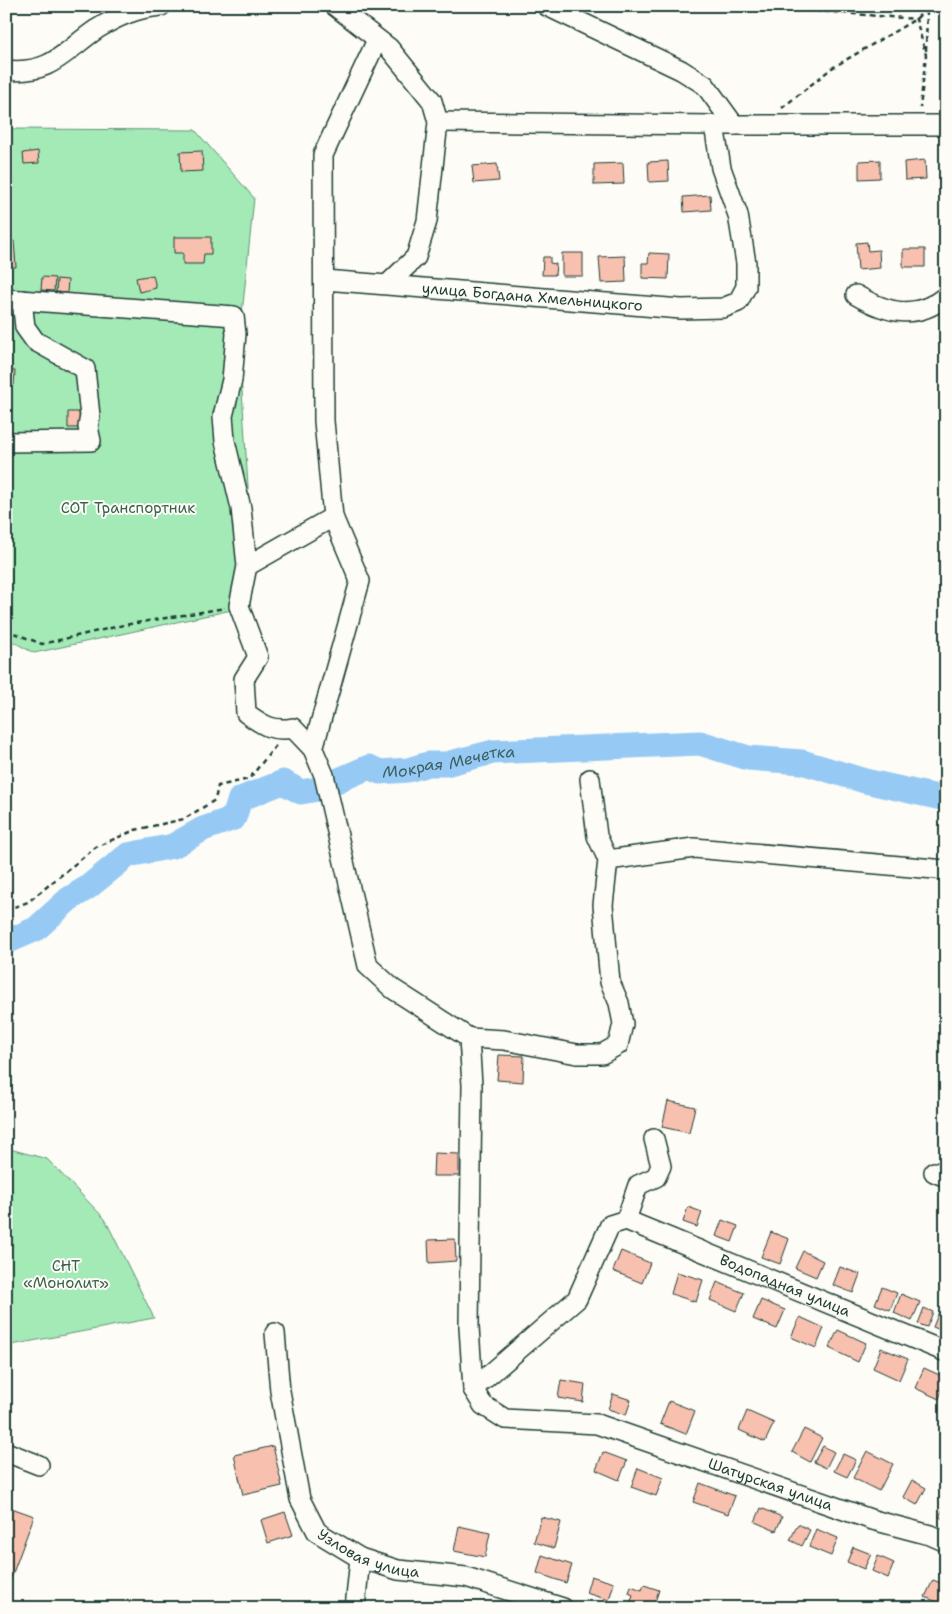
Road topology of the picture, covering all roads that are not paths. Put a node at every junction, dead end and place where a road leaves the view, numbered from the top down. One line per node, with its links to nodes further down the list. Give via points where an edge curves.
1 (161, 6): 5 (street, via 126,13 96,30 60,59 38,68)
2 (335, 6): 4 (street)
3 (547, 6): 8 (street, via 681,70 705,85)
4 (377, 40): 6 (street, via 389,48 432,101); 10 (street, via 323,155)
5 (6, 70)
6 (438, 122): 7 (street); 11 (street, via 427,221 416,257)
7 (714, 125): 8 (street); 11 (street, улица Богдана Хмельницкого, via 721,168 738,215 746,263 746,287 738,302 724,308 681,309)
8 (734, 125): 9 (street)
9 (946, 125)
10 (325, 280): 11 (street, улица Богдана Хмельницкого); 16 (street, via 324,421)
11 (388, 284)
12 (856, 295): 13 (street, via 878,308 907,313 932,307)
13 (946, 296)
14 (14, 300): 15 (street, via 25,327 35,340 85,369 91,442); 17 (street, via 234,316 236,334 232,371 223,416 225,441 241,508)
15 (6, 442)
16 (333, 517): 17 (street); 18 (street, via 360,581)
17 (247, 566): 18 (street, via 239,606 258,657 244,679 246,713 278,731 293,728)
18 (313, 749): 22 (street, via 329,793 368,966 394,990)
19 (590, 779): 20 (street, via 597,836)
20 (608, 860): 21 (street, via 694,848); 22 (street, via 603,905 610,982 623,1024 618,1045 602,1054 577,1054 504,1040)
21 (946, 870)
22 (469, 1038): 27 (street, via 472,1085 469,1327)
23 (654, 1139): 24 (street, via 661,1166 656,1177 638,1185)
24 (626, 1220): 26 (street, Водопадная улица); 27 (street, via 610,1225 576,1299)
25 (275, 1334): 31 (street, Узловая улица, via 280,1390 300,1499 317,1532)
26 (946, 1352)
27 (473, 1389): 30 (street, Шатурская улица, via 483,1404 505,1419 597,1424 873,1520)
28 (6, 1452): 29 (street)
29 (39, 1465)
30 (946, 1542)
31 (360, 1558): 32 (street); 33 (street, Узловая улица, via 398,1570 466,1577)
32 (355, 1608)
33 (563, 1608)

